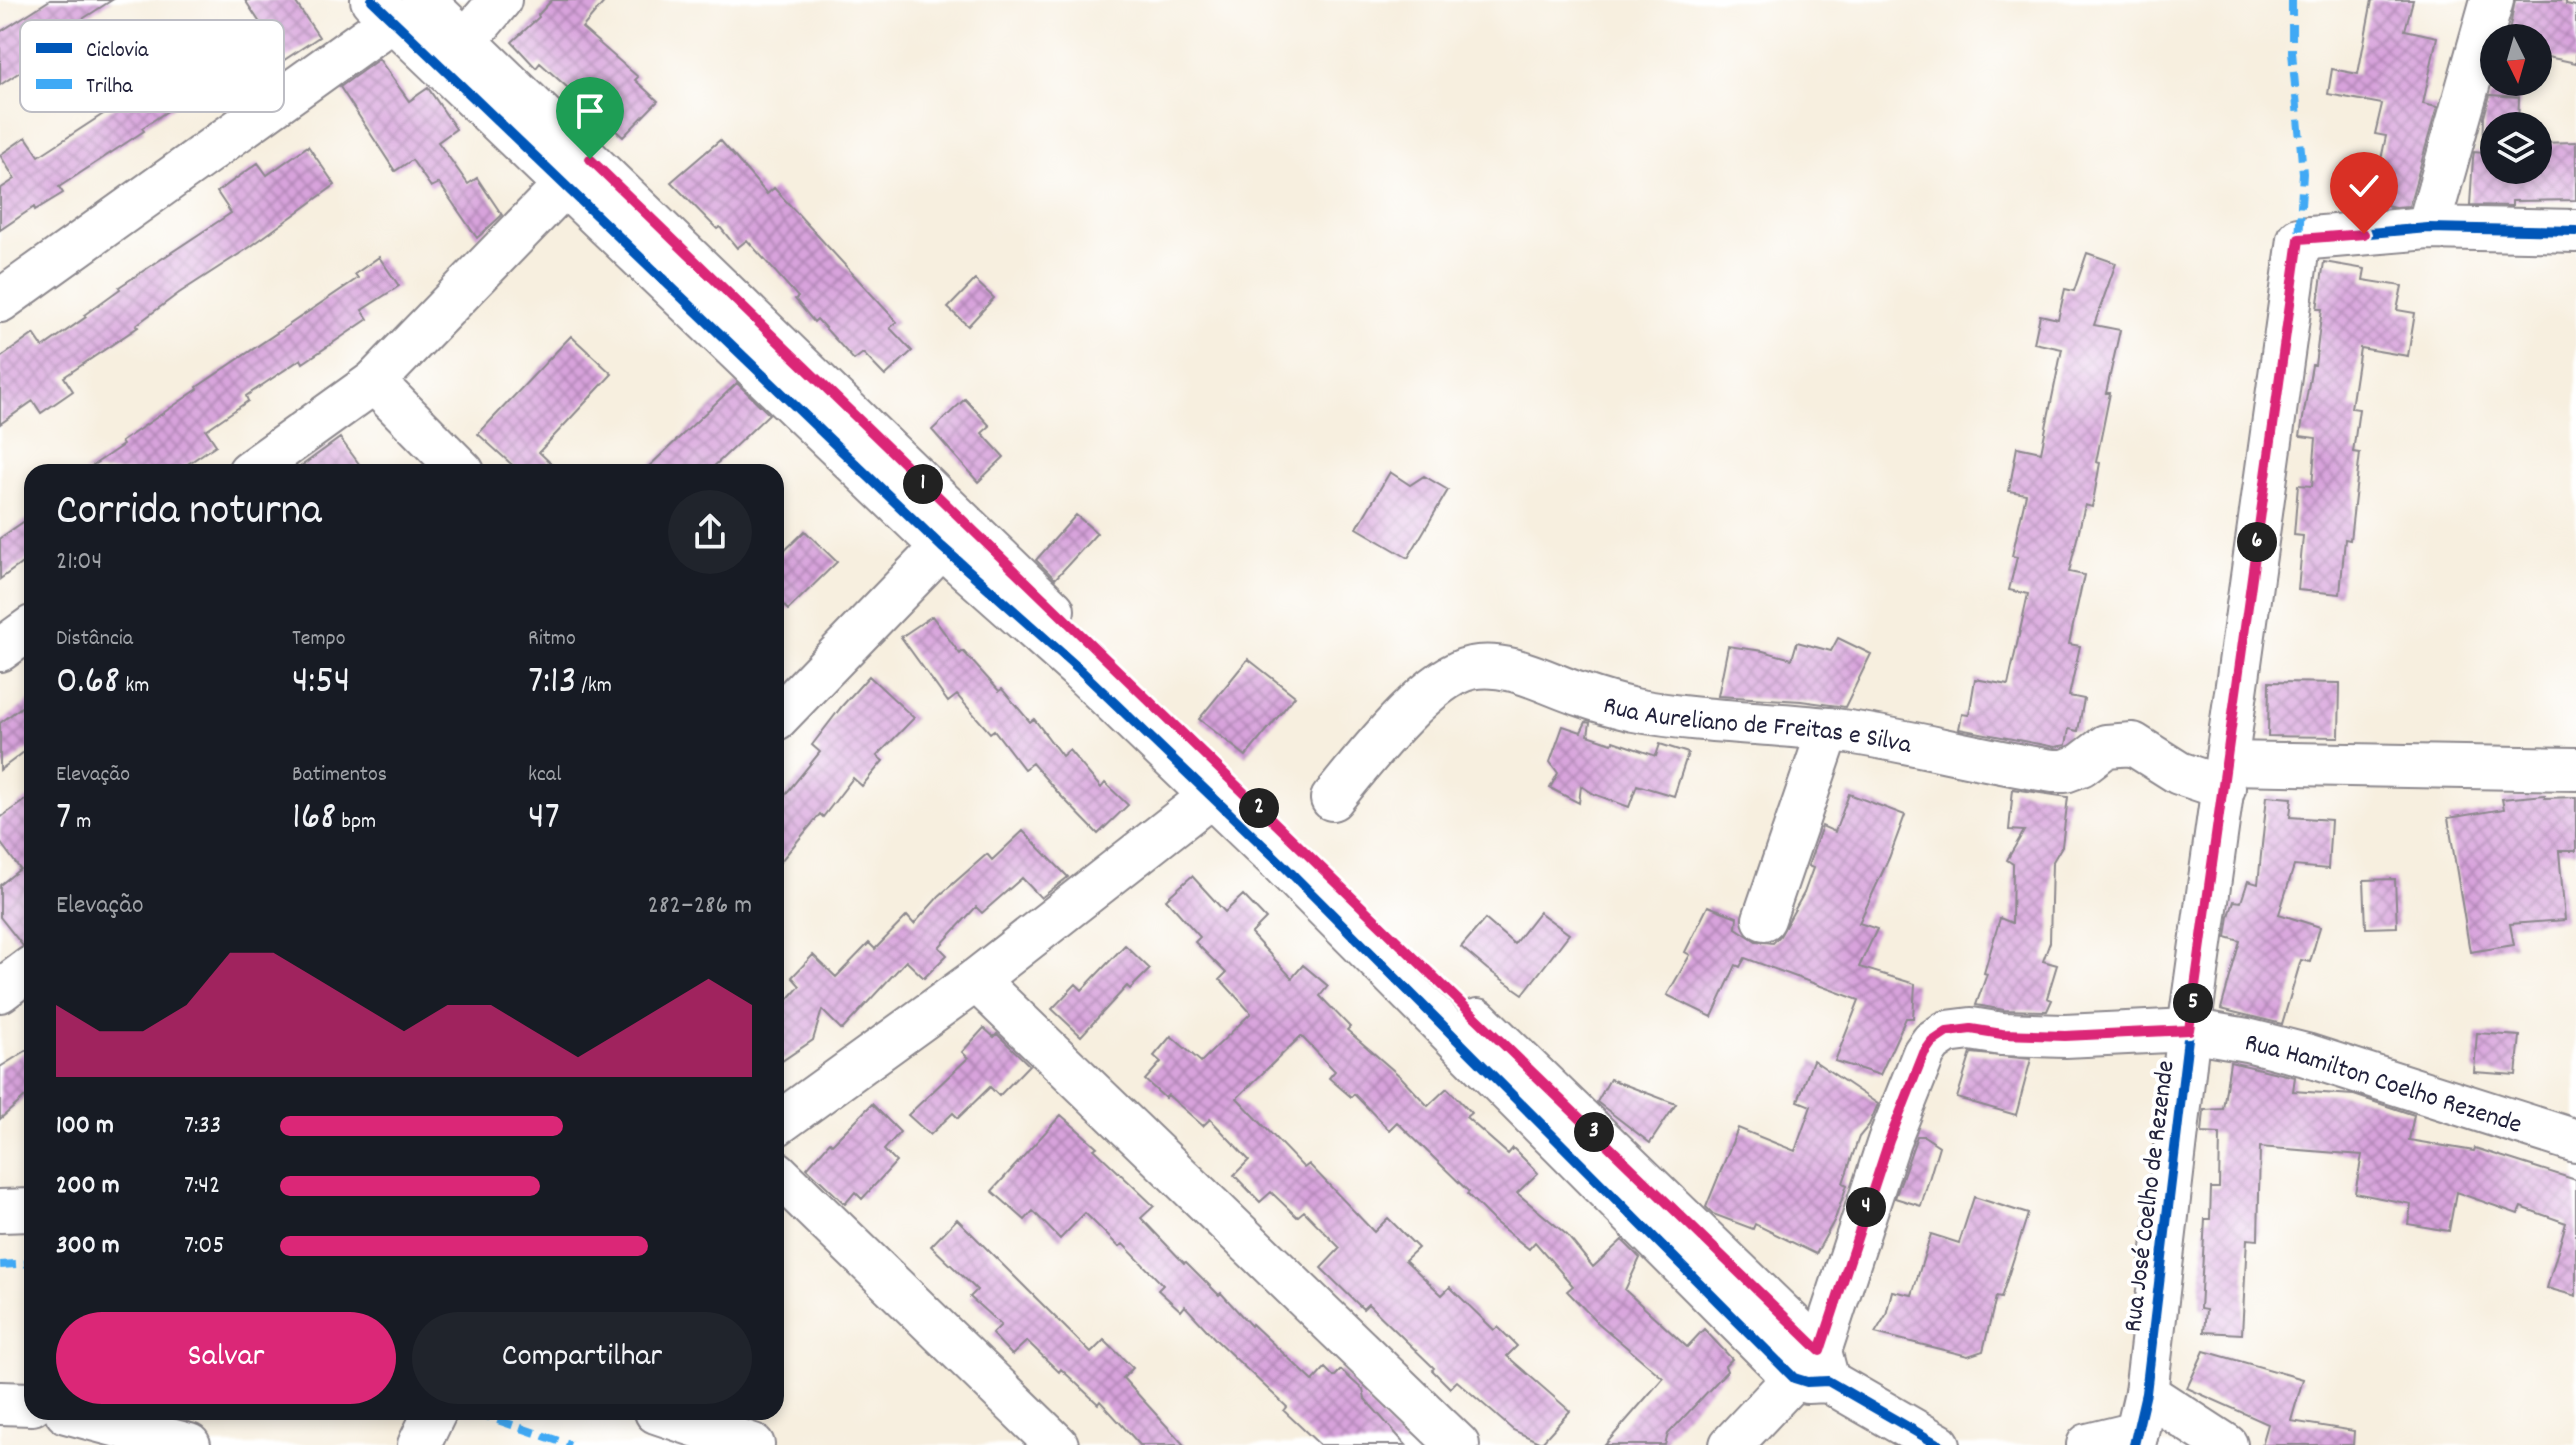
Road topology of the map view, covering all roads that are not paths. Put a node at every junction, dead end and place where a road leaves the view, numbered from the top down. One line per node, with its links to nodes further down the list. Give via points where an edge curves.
1 (500, 0): 4 (street)
2 (2492, 0): 8 (street)
3 (396, 7): 4 (street); 5 (street)
4 (454, 54): 7 (street)
5 (284, 90)
6 (255, 112): 10 (street)
7 (578, 172): 11 (street); 12 (street)
8 (2428, 228): 9 (street); 23 (street, Rua José Coelho de Rezende, via 2299,239)
9 (2576, 231)
10 (0, 301)
11 (374, 382): 13 (street); 14 (street)
12 (804, 392): 15 (street); 18 (street)
13 (260, 464)
14 (455, 464)
15 (942, 547): 18 (street); 19 (street)
16 (24, 633): 17 (street)
17 (0, 650)
18 (1086, 658): 21 (street)
19 (784, 711)
20 (1829, 729): 23 (street, Rua Aureliano de Freitas e Silva, via 2053,771 2081,765 2106,746 2133,744 2179,773); 25 (street, Rua Aureliano de Freitas e Silva, via 1663,715 1582,695 1516,671 1471,668 1451,676 1414,707); 26 (street)
21 (1165, 735): 24 (street); 32 (street)
22 (2576, 769): 23 (street, Rua Aureliano de Freitas e Silva)
23 (2225, 775): 30 (street, Rua José Coelho de Rezende)
24 (1211, 796): 28 (street); 32 (street)
25 (1332, 799)
26 (1764, 919)
27 (24, 973): 29 (street)
28 (976, 980): 31 (street); 49 (street)
29 (0, 991)
30 (2189, 1030): 33 (street, Rua Hamilton Coelho Rezende, via 2306,1055); 37 (street, Rua Hamilton Coelho Rezende, via 2065,1036 1971,1029 1947,1032 1932,1042 1889,1141); 38 (street, Rua José Coelho de Rezende)
31 (784, 1119)
32 (1576, 1137): 37 (street)
33 (2576, 1141)
34 (784, 1180): 48 (street)
35 (24, 1210): 36 (street)
36 (0, 1211)
37 (1814, 1370): 50 (street); 51 (street)
38 (2146, 1393): 44 (street, Rua José Coelho de Rezende); 53 (street)
39 (0, 1403): 40 (street)
40 (24, 1404)
41 (96, 1420): 45 (street)
42 (431, 1420): 46 (street)
43 (680, 1420): 47 (street)
44 (2136, 1439): 52 (street)
45 (189, 1445)
46 (419, 1445)
47 (753, 1445)
48 (1057, 1445)
49 (1458, 1445)
50 (1731, 1445)
51 (1939, 1445)
52 (2088, 1445)
53 (2226, 1445)

